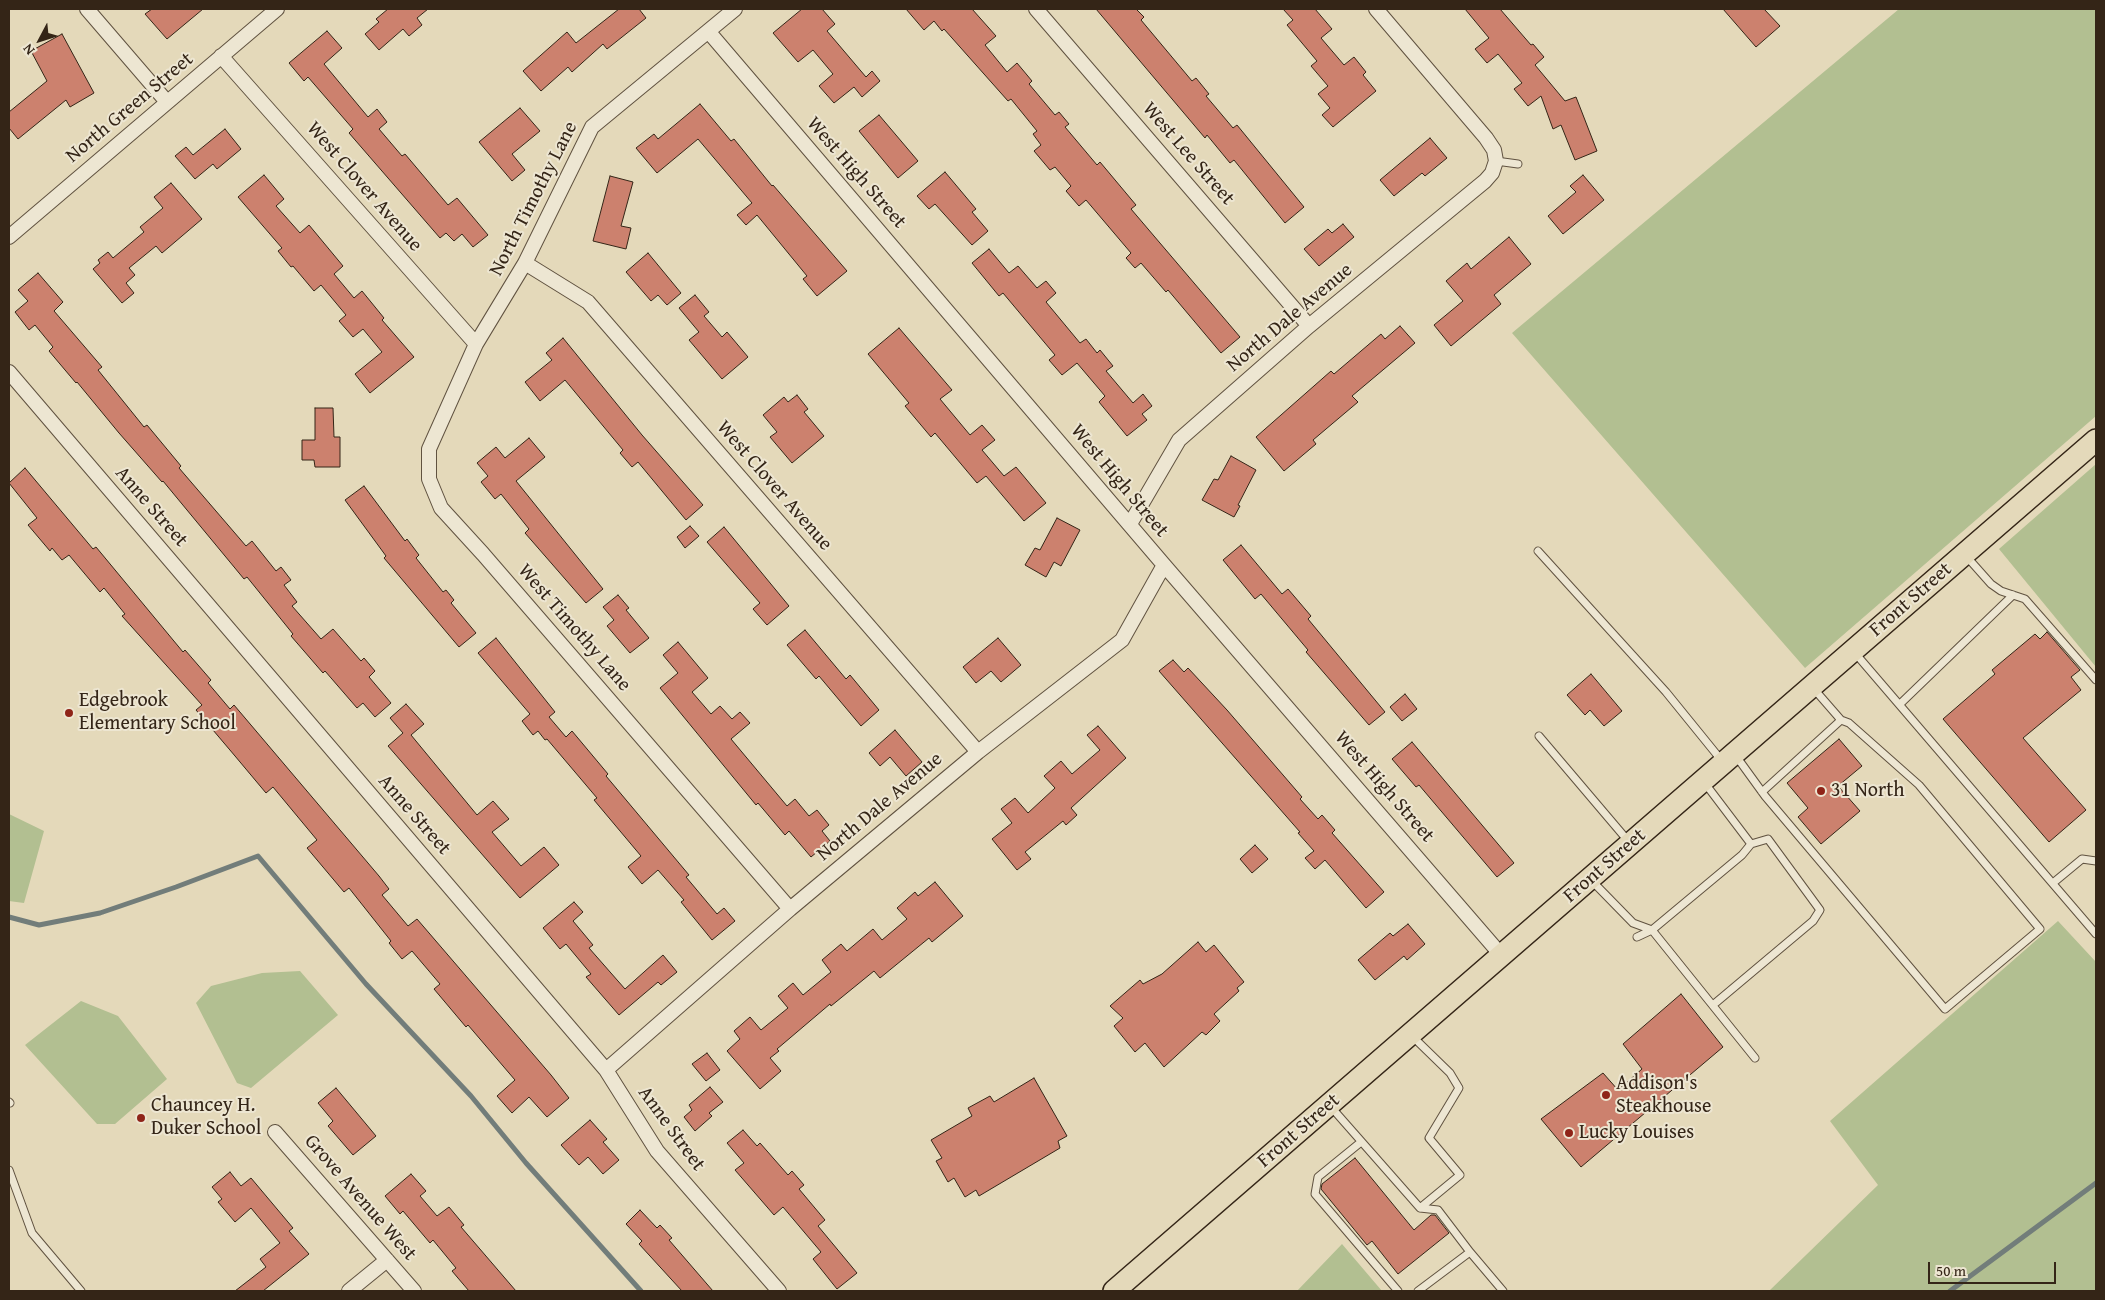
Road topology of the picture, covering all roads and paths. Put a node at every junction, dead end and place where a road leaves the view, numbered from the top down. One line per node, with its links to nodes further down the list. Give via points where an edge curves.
1 (87, 9): 8 (street)
2 (277, 9): 7 (street, North Green Street)
3 (735, 9): 6 (street, North Timothy Lane)
4 (1036, 9): 13 (street, West Lee Street)
5 (1376, 9): 9 (street, via 1486,138 1494,150)
6 (708, 31): 12 (street, North Timothy Lane, via 592,127); 17 (street, West High Street)
7 (222, 56): 8 (street, North Green Street); 14 (street, West Clover Avenue)
8 (168, 102): 11 (street, North Green Street)
9 (1496, 161): 10 (lane); 13 (street, North Dale Avenue, via 1485,182)
10 (1518, 164)
11 (9, 237)
12 (525, 263): 14 (street, North Timothy Lane); 28 (street, West Clover Avenue, via 588,302)
13 (1309, 326): 17 (street, North Dale Avenue, via 1179,440)
14 (476, 344): 37 (street, West Timothy Lane, via 429,450 429,479 440,508)
15 (9, 372): 45 (street, Anne Street)
16 (2096, 440): 19 (main road, Front Street)
17 (1130, 524): 20 (street, West High Street)
18 (1538, 551): 29 (lane)
19 (1964, 554): 21 (lane, via 1991,584); 22 (main road, Front Street)
20 (1164, 565): 28 (street, North Dale Avenue, via 1122,640); 41 (street, West High Street)
21 (2013, 595): 23 (lane, via 2025,599); 25 (lane)
22 (1853, 650): 24 (main road, Front Street); 25 (lane)
23 (2096, 680)
24 (1812, 687): 26 (lane); 29 (main road, Front Street)
25 (1900, 704): 36 (lane)
26 (1841, 720): 31 (lane); 31 (lane, via 1849,723 1919,785 2040,929 1945,1009)
27 (1539, 736): 32 (lane)
28 (978, 752): 37 (street, North Dale Avenue)
29 (1729, 758): 30 (main road, Front Street); 31 (lane)
30 (1703, 781): 32 (main road, Front Street); 33 (lane)
31 (1762, 792)
32 (1630, 844): 35 (main road, Front Street)
33 (1751, 844): 38 (lane); 42 (lane, via 1768,839 1820,910 1813,920)
34 (2096, 861): 36 (lane, via 2082,859)
35 (1590, 879): 38 (lane, via 1633,923); 41 (main road, Front Street)
36 (2053, 883): 39 (lane)
37 (790, 909): 45 (street, North Dale Avenue)
38 (1652, 930): 40 (lane); 42 (lane)
39 (2096, 934)
40 (1637, 937)
41 (1502, 956): 43 (main road, Front Street)
42 (1713, 1005): 44 (lane)
43 (1410, 1035): 46 (main road, Front Street); 52 (lane, via 1450,1073 1459,1088 1429,1138 1460,1175)
44 (1755, 1058)
45 (606, 1070): 58 (street, Anne Street, via 657,1151)
46 (1329, 1105): 48 (lane); 59 (main road, Front Street)
47 (275, 1132): 54 (street, Grove Avenue West)
48 (1361, 1142): 52 (lane); 60 (lane, via 1318,1177 1315,1194)
49 (9, 1170): 50 (lane)
50 (16, 1191): 51 (lane); 55 (lane, via 32,1233)
51 (9, 1196)
52 (1420, 1208): 53 (lane, via 1438,1210)
53 (1470, 1252): 61 (lane); 62 (lane)
54 (387, 1260): 56 (street); 57 (street, Grove Avenue West)
55 (81, 1291)
56 (349, 1291)
57 (414, 1291)
58 (779, 1291)
59 (1114, 1291)
60 (1398, 1291)
61 (1418, 1291)
62 (1503, 1291)

